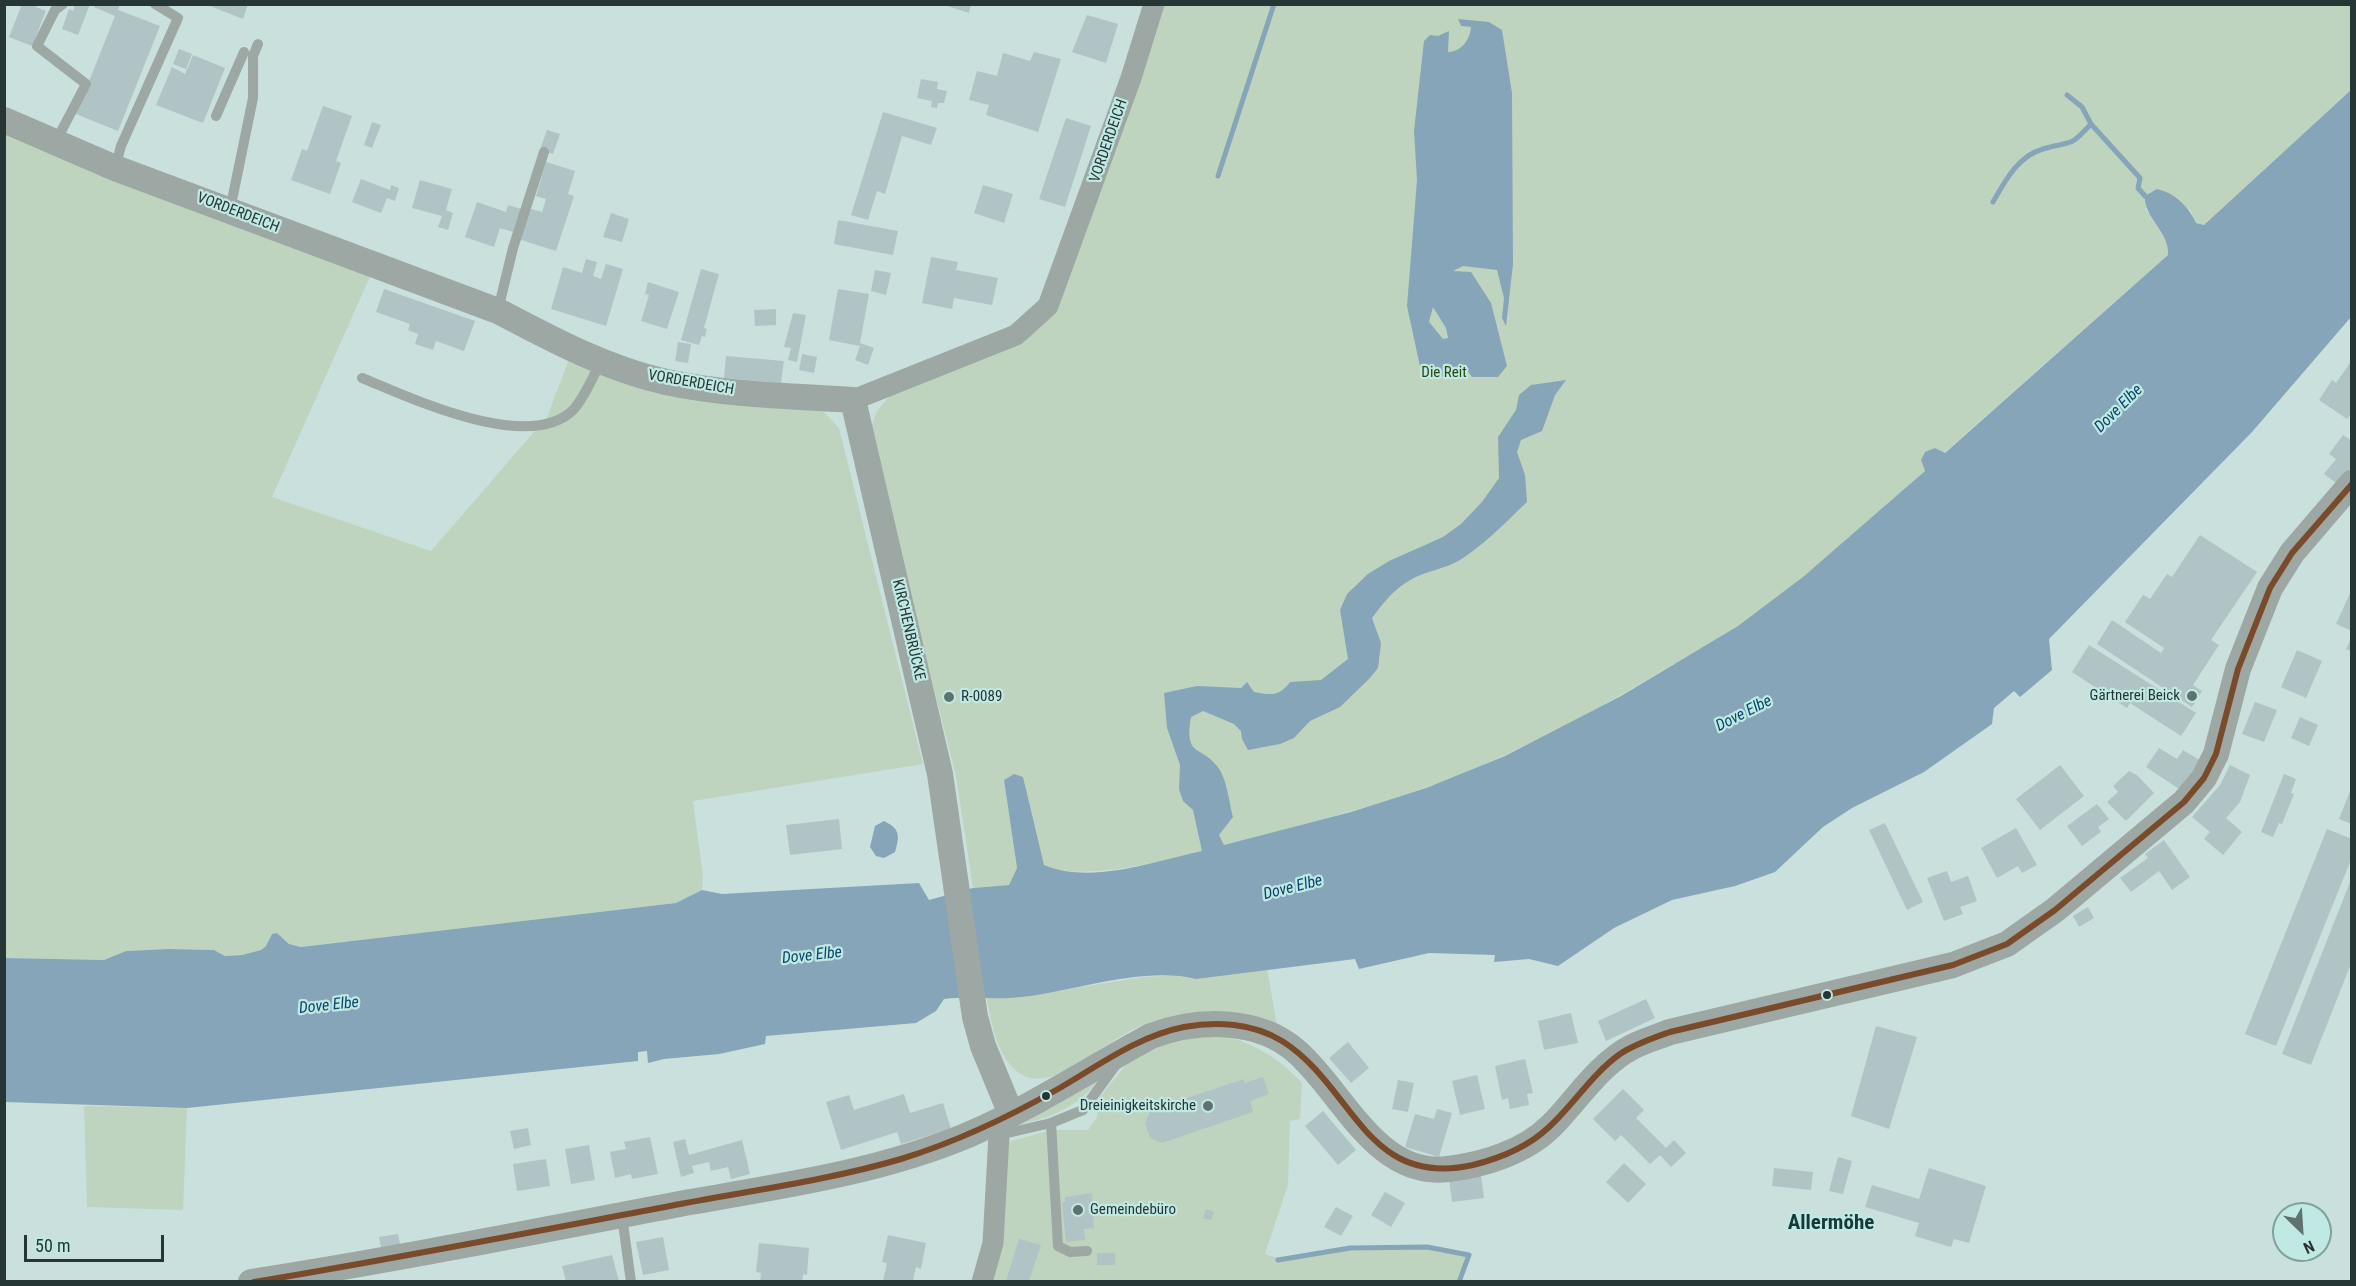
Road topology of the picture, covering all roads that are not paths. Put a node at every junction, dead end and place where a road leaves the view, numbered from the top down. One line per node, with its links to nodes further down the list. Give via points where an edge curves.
1 (63, 4): 8 (lane, via 37,46 86,84)
2 (155, 4): 10 (lane, via 178,18)
3 (1154, 4): 15 (street, VORDERDEICH, via 1048,306 1016,335)
4 (258, 44): 11 (lane, via 253,56 253,98)
5 (244, 52): 6 (lane)
6 (216, 116)
7 (4, 120): 8 (street, VORDERDEICH)
8 (55, 143): 10 (street, VORDERDEICH)
9 (544, 152): 12 (lane, via 513,248)
10 (114, 168): 11 (street, VORDERDEICH)
11 (230, 210): 12 (street, VORDERDEICH)
12 (498, 311): 13 (street, VORDERDEICH)
13 (601, 361): 14 (lane, via 573,409 544,424 506,425 457,416); 15 (street, VORDERDEICH, via 680,384)
14 (362, 378)
15 (853, 400): 19 (street, KIRCHENBRÜCKE, via 940,774 975,1017)
16 (2352, 483): 17 (street, via 2292,553 2270,588 2238,669 2216,754 2205,778 2184,802 2090,882 2007,944 1953,965 1670,1032 1631,1047 1533,1141 1491,1159 1446,1169 1411,1166 1392,1156 1297,1052 1278,1038 1244,1026 1204,1024 1170,1029)
17 (1128, 1048): 18 (lane, via 1083,1110); 19 (street)
18 (1050, 1123): 19 (lane); 21 (lane, via 1058,1246 1070,1252)
19 (1002, 1124): 20 (street, via 899,1160); 24 (street, via 993,1243)
20 (622, 1215): 22 (street, via 406,1257); 23 (lane)
21 (1087, 1251)
22 (251, 1281)
23 (631, 1281)
24 (982, 1281)

